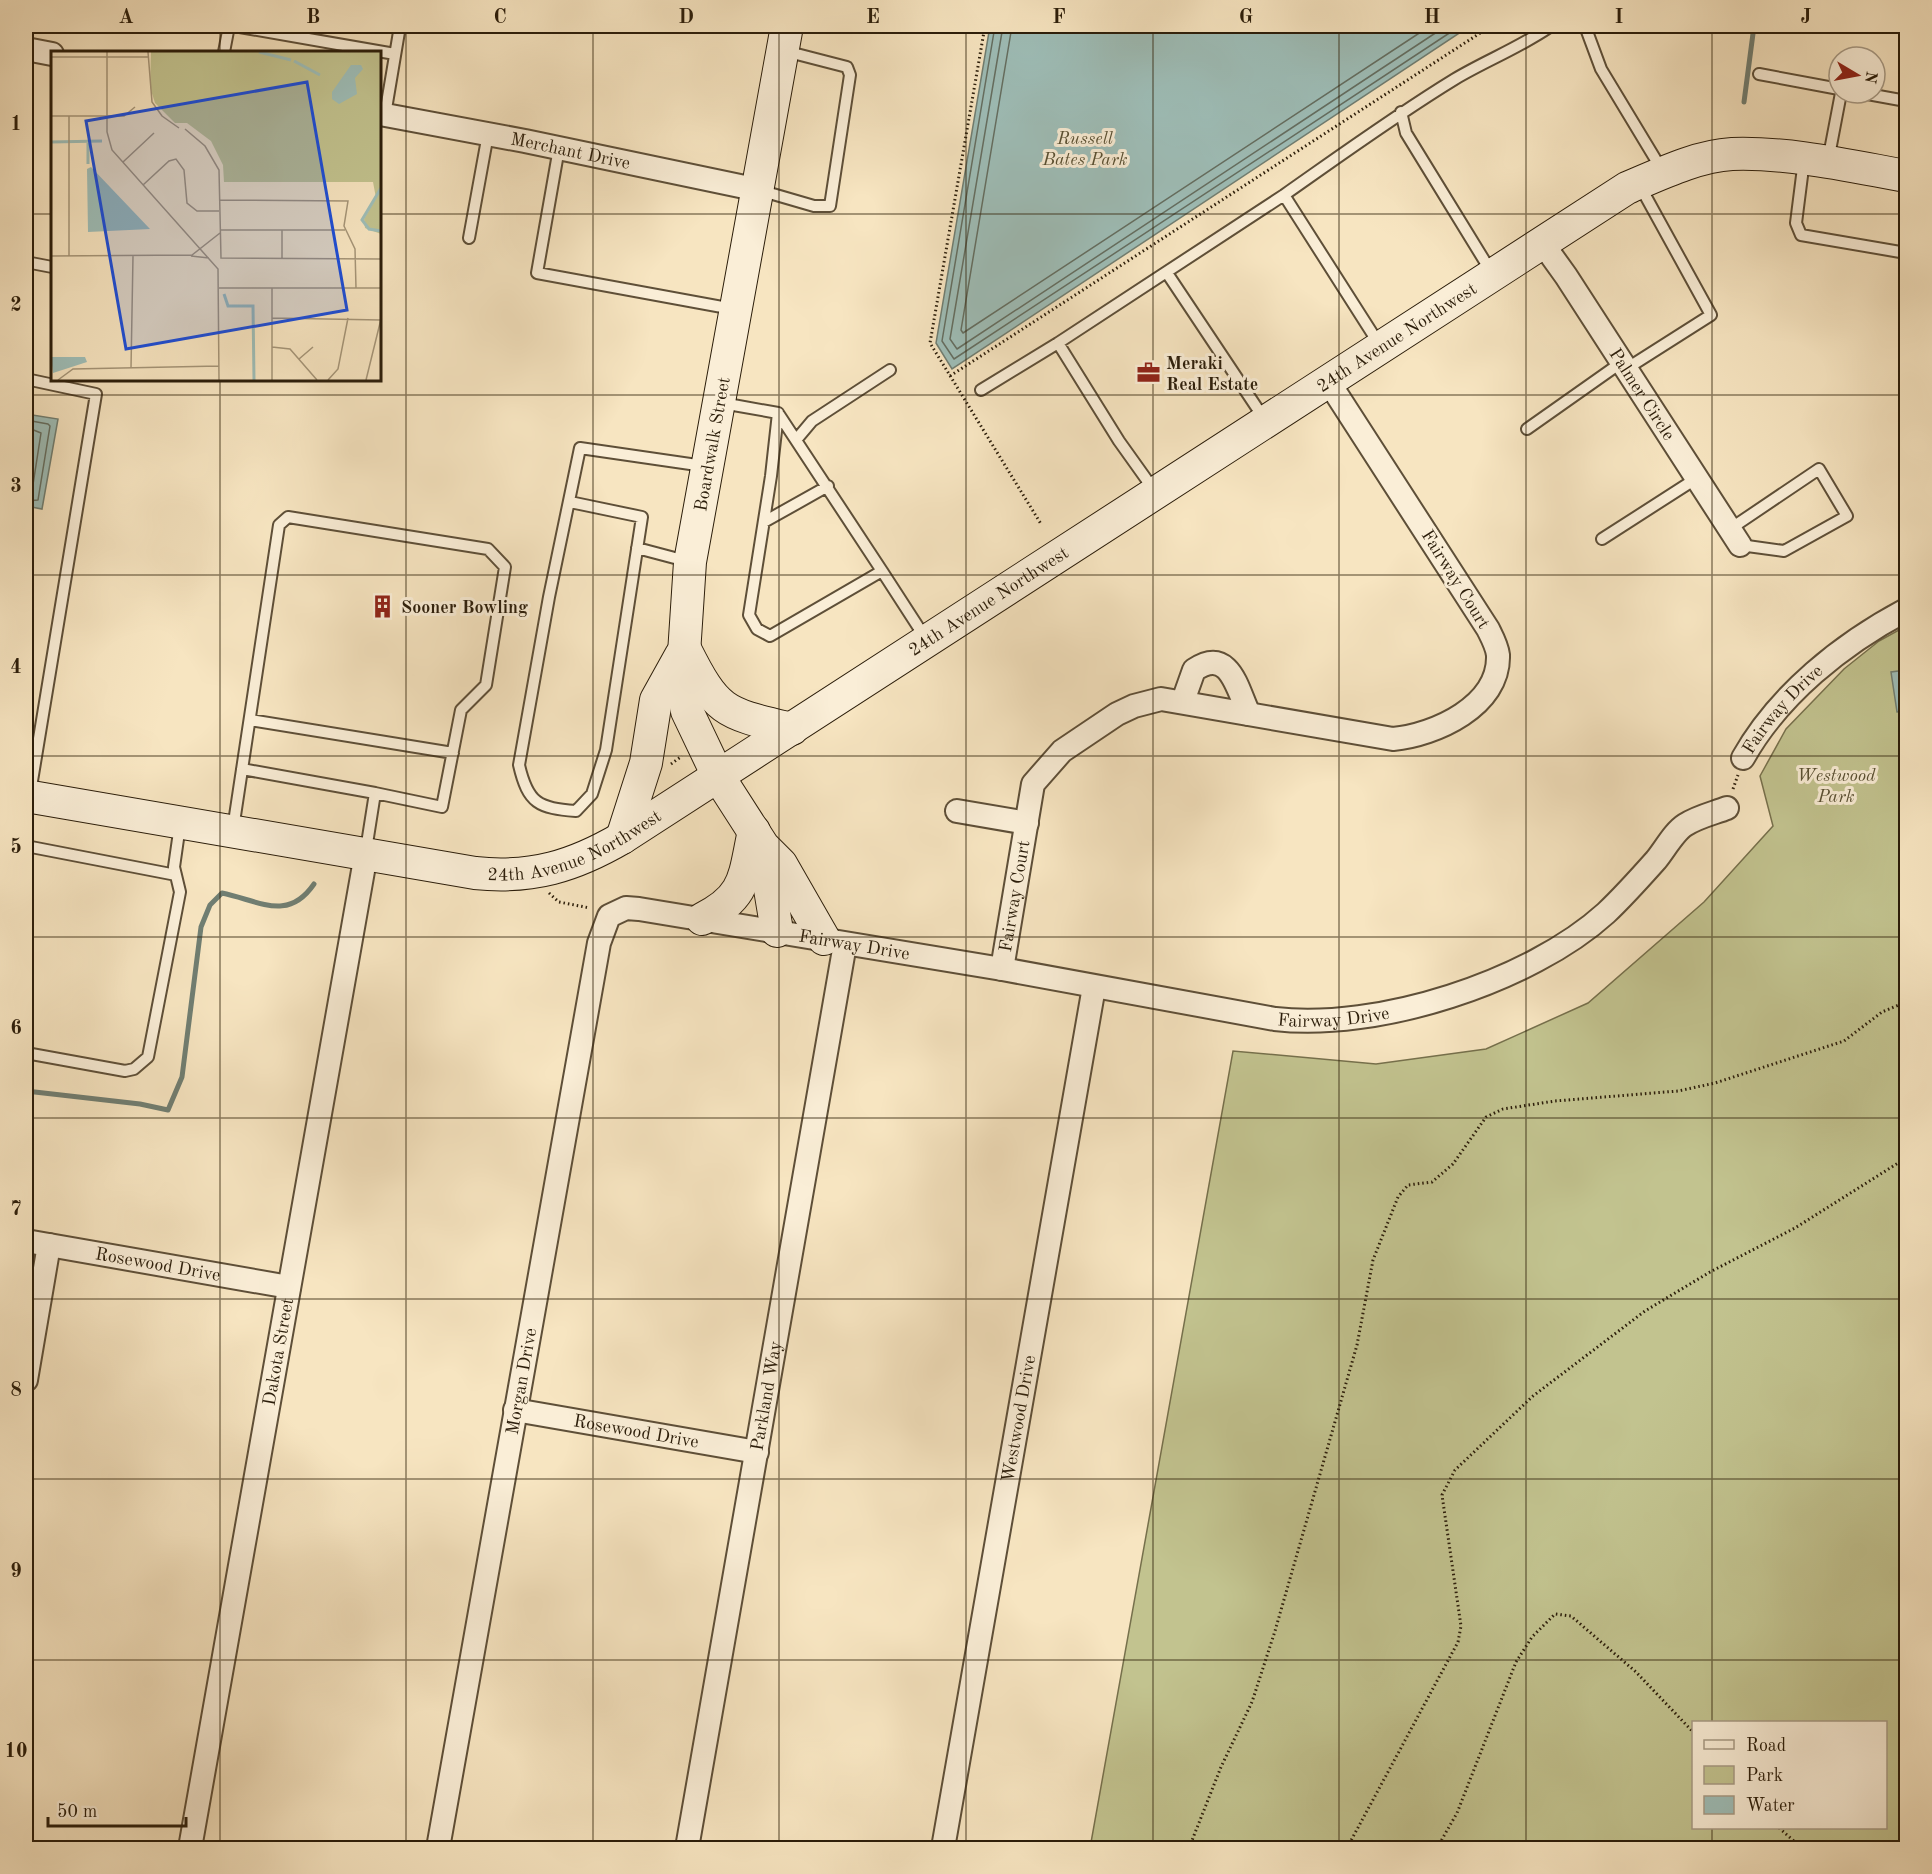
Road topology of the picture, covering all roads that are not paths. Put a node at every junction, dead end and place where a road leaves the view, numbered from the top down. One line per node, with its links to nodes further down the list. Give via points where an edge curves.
1 (229, 26): 8 (lane)
2 (234, 26): 9 (lane)
3 (400, 26): 12 (lane)
4 (1551, 26): 18 (lane)
5 (1585, 26): 24 (lane)
6 (785, 38): 25 (main road, Boardwalk Street); 25 (lane, via 846,67 850,75 830,206 814,206)
7 (26, 49): 11 (street)
8 (224, 51)
9 (378, 51)
10 (381, 52): 12 (lane)
11 (51, 54)
12 (395, 54): 19 (lane)
13 (1759, 74): 14 (lane)
14 (1827, 87)
15 (1887, 98): 16 (lane)
16 (1906, 101)
17 (1837, 105): 22 (lane)
18 (1401, 112): 26 (lane); 33 (lane, via 1406,133)
19 (382, 115): 20 (street, Merchant Drive)
20 (488, 135): 21 (street, Merchant Drive); 27 (lane)
21 (559, 148): 25 (street, Merchant Drive); 34 (lane, via 537,273)
22 (1816, 161): 23 (main road, 24th Avenue Northwest); 24 (main road, 24th Avenue Northwest, via 1732,154); 29 (lane, via 1796,223 1801,234)
23 (1906, 176)
24 (1651, 178): 28 (main road, 24th Avenue Northwest, via 1564,227); 37 (lane, via 1711,315)
25 (759, 190): 34 (main road, Boardwalk Street)
26 (1284, 195): 32 (lane); 36 (lane)
27 (469, 238)
28 (1543, 244): 33 (main road, 24th Avenue Northwest); 37 (street, Palmer Circle)
29 (1906, 253)
30 (26, 262): 31 (lane)
31 (51, 267)
32 (1167, 273): 35 (lane); 44 (lane)
33 (1493, 274): 36 (main road, 24th Avenue Northwest)
34 (737, 310): 42 (main road, Boardwalk Street)
35 (1058, 343): 41 (lane); 50 (lane)
36 (1381, 347): 40 (main road, 24th Avenue Northwest)
37 (1624, 366): 45 (lane); 48 (street, Palmer Circle)
38 (890, 369): 46 (lane, via 812,421)
39 (26, 379): 70 (lane, via 96,394)
40 (1328, 381): 44 (main road, 24th Avenue Northwest); 62 (street, Fairway Court, via 1475,606 1495,643 1496,671 1489,689 1473,706 1441,725 1409,737 1379,737)
41 (981, 390)
42 (719, 403): 43 (lane); 47 (main road, Boardwalk Street)
43 (778, 413): 46 (lane); 52 (lane)
44 (1266, 421): 50 (main road, 24th Avenue Northwest)
45 (1527, 429)
46 (796, 440): 49 (lane)
47 (708, 467): 51 (lane, via 580,448); 56 (main road, Boardwalk Street)
48 (1697, 478): 53 (street, Palmer Circle); 54 (lane)
49 (828, 486): 52 (lane); 57 (lane)
50 (1156, 493): 59 (main road, 24th Avenue Northwest)
51 (570, 502): 55 (lane, via 642,517); 55 (lane, via 519,765 525,789 546,808 576,811 592,794 606,750)
52 (764, 522): 57 (lane, via 749,615 757,629 770,636)
53 (1735, 537): 53 (lane, via 1819,469 1847,516 1784,551)
54 (1602, 539)
55 (637, 548): 56 (lane)
56 (690, 562): 60 (main road, Boardwalk Street)
57 (882, 571): 59 (lane)
58 (1906, 610): 66 (street, Fairway Drive, via 1862,637 1797,689 1774,713)
59 (927, 642): 64 (main road, 24th Avenue Northwest)
60 (685, 649): 64 (main road, via 703,685 720,705 741,717); 68 (main road, Boardwalk Street, via 683,699); 76 (main road, via 656,700 646,763)
61 (1183, 701): 62 (street, Fairway Court); 62 (street, via 1194,670 1203,664 1223,665 1232,675); 74 (street, Fairway Court, via 1161,699 1134,706 1062,751 1033,784)
62 (1249, 714)
63 (250, 720): 65 (lane); 65 (lane, via 279,525 288,517 476,547 488,549 505,567 486,685 461,710); 67 (lane)
64 (792, 729): 68 (main road, 24th Avenue Northwest)
65 (453, 753): 69 (lane, via 442,807)
66 (1743, 758)
67 (242, 769): 69 (lane); 75 (lane)
68 (718, 776): 76 (main road, 24th Avenue Northwest); 77 (main road, Boardwalk Street)
69 (375, 794): 79 (lane)
70 (27, 796): 73 (main road, 24th Avenue Northwest)
71 (1727, 807): 86 (street, Fairway Drive, via 1684,826 1628,891 1585,930 1495,979 1426,1003 1365,1018 1307,1023)
72 (957, 811): 74 (street, Fairway Court)
73 (181, 821): 75 (main road, 24th Avenue Northwest); 80 (lane)
74 (1027, 823): 85 (street, Fairway Court)
75 (233, 829): 79 (main road, 24th Avenue Northwest)
76 (622, 838): 79 (main road, 24th Avenue Northwest, via 589,857 560,867 501,876)
77 (758, 838): 82 (main road, via 739,890 723,908); 83 (main road); 84 (main road, via 782,864)
78 (26, 846): 80 (lane)
79 (366, 854): 90 (street, Dakota Street)
80 (176, 874): 87 (lane, via 180,892 148,1057 125,1071)
81 (609, 916): 82 (street, Fairway Drive, via 626,908); 92 (street, Morgan Drive, via 598,943)
82 (702, 919): 83 (street, Fairway Drive)
83 (777, 932): 84 (street, Fairway Drive)
84 (834, 942): 85 (street, Fairway Drive); 93 (street, Parkland Way)
85 (1002, 969): 86 (street, Fairway Drive)
86 (1094, 987): 97 (street, Westwood Drive)
87 (26, 1053)
88 (26, 1241): 89 (street, Rosewood Drive)
89 (49, 1245): 90 (street, Rosewood Drive); 91 (street)
90 (289, 1287): 94 (street, Dakota Street)
91 (26, 1380)
92 (515, 1410): 93 (street, Rosewood Drive); 95 (street, Morgan Drive)
93 (756, 1452): 96 (street, Parkland Way)
94 (190, 1848)
95 (438, 1848)
96 (687, 1848)
97 (943, 1848)

